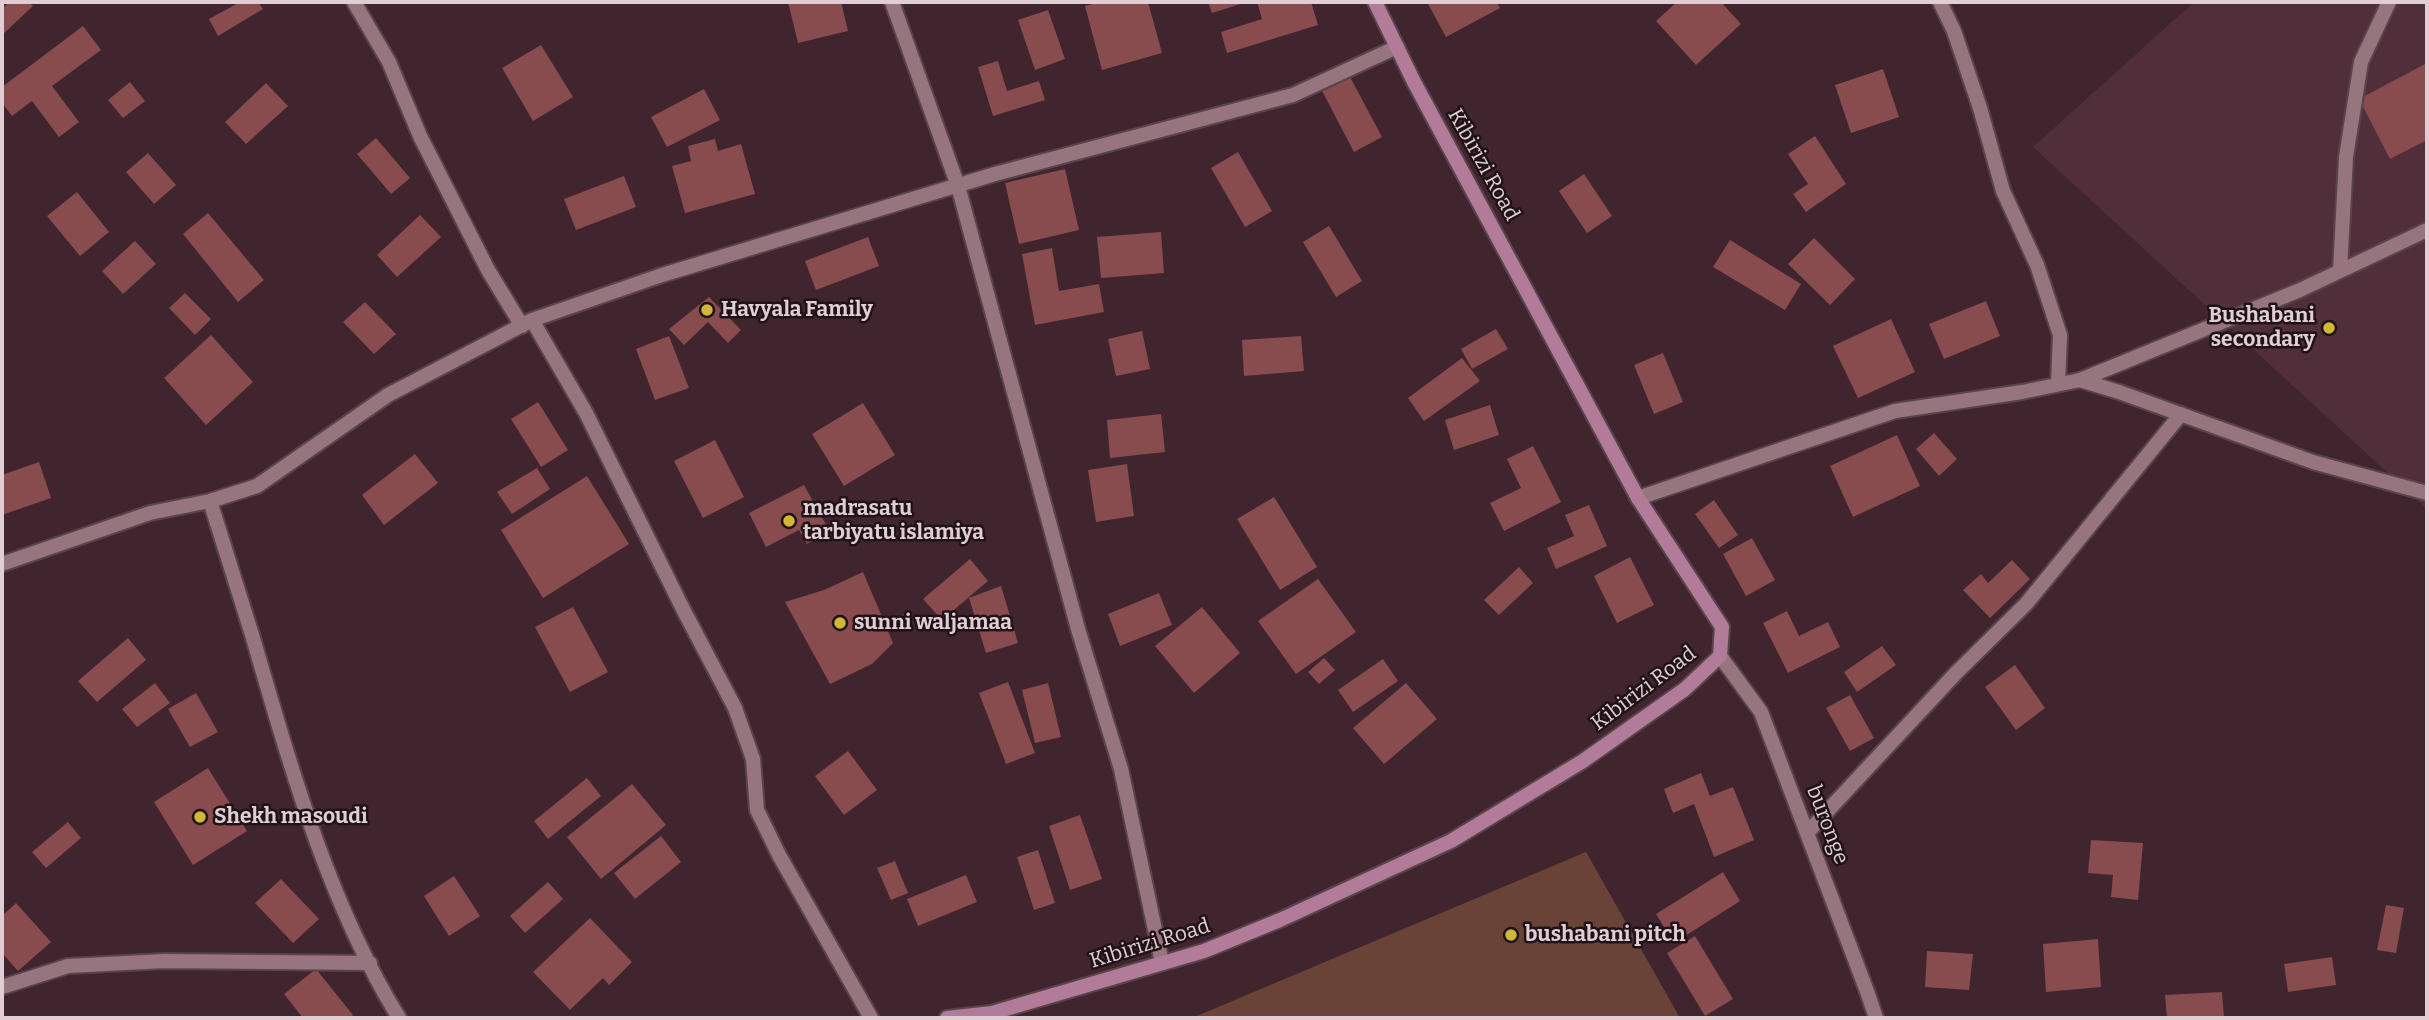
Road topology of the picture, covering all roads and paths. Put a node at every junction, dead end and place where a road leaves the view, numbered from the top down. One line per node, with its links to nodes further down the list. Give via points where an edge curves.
1 (354, 2): 10 (street, via 389,62 420,136 482,258)
2 (892, 2): 7 (street)
3 (1375, 2): 6 (street, Kibirizi Road)
4 (1940, 2): 12 (street, via 1958,44 2003,191 2060,335)
5 (2389, 2): 9 (street, via 2361,62 2346,157)
6 (1397, 47): 7 (street, via 1293,95); 15 (street, Kibirizi Road)
7 (958, 186): 10 (street, via 662,275); 21 (street, via 1078,629 1121,769)
8 (2427, 230): 9 (street)
9 (2340, 271): 11 (street)
10 (527, 323): 16 (street, via 388,395 257,485); 24 (street, via 586,413 736,708 753,759 757,810)
11 (2080, 380): 12 (street); 13 (street)
12 (2058, 384): 15 (street, via 1895,411)
13 (2181, 414): 14 (street, via 2313,462); 19 (street, via 2026,604)
14 (2427, 493)
15 (1638, 498): 18 (street, Kibirizi Road, via 1722,627)
16 (210, 501): 17 (street, via 150,513); 20 (street, via 293,775 345,914)
17 (2, 564)
18 (1720, 656): 19 (street, buronge, via 1761,712); 21 (street, Kibirizi Road, via 1685,689 1583,761 1451,841 1280,920)
19 (1807, 832): 26 (street, buronge)
20 (370, 963): 22 (street, via 164,961 68,966); 23 (street)
21 (1162, 963): 25 (street, Kibirizi Road, via 992,1013)
22 (2, 986)
23 (399, 1018)
24 (871, 1018)
25 (947, 1018)
26 (1875, 1018)

